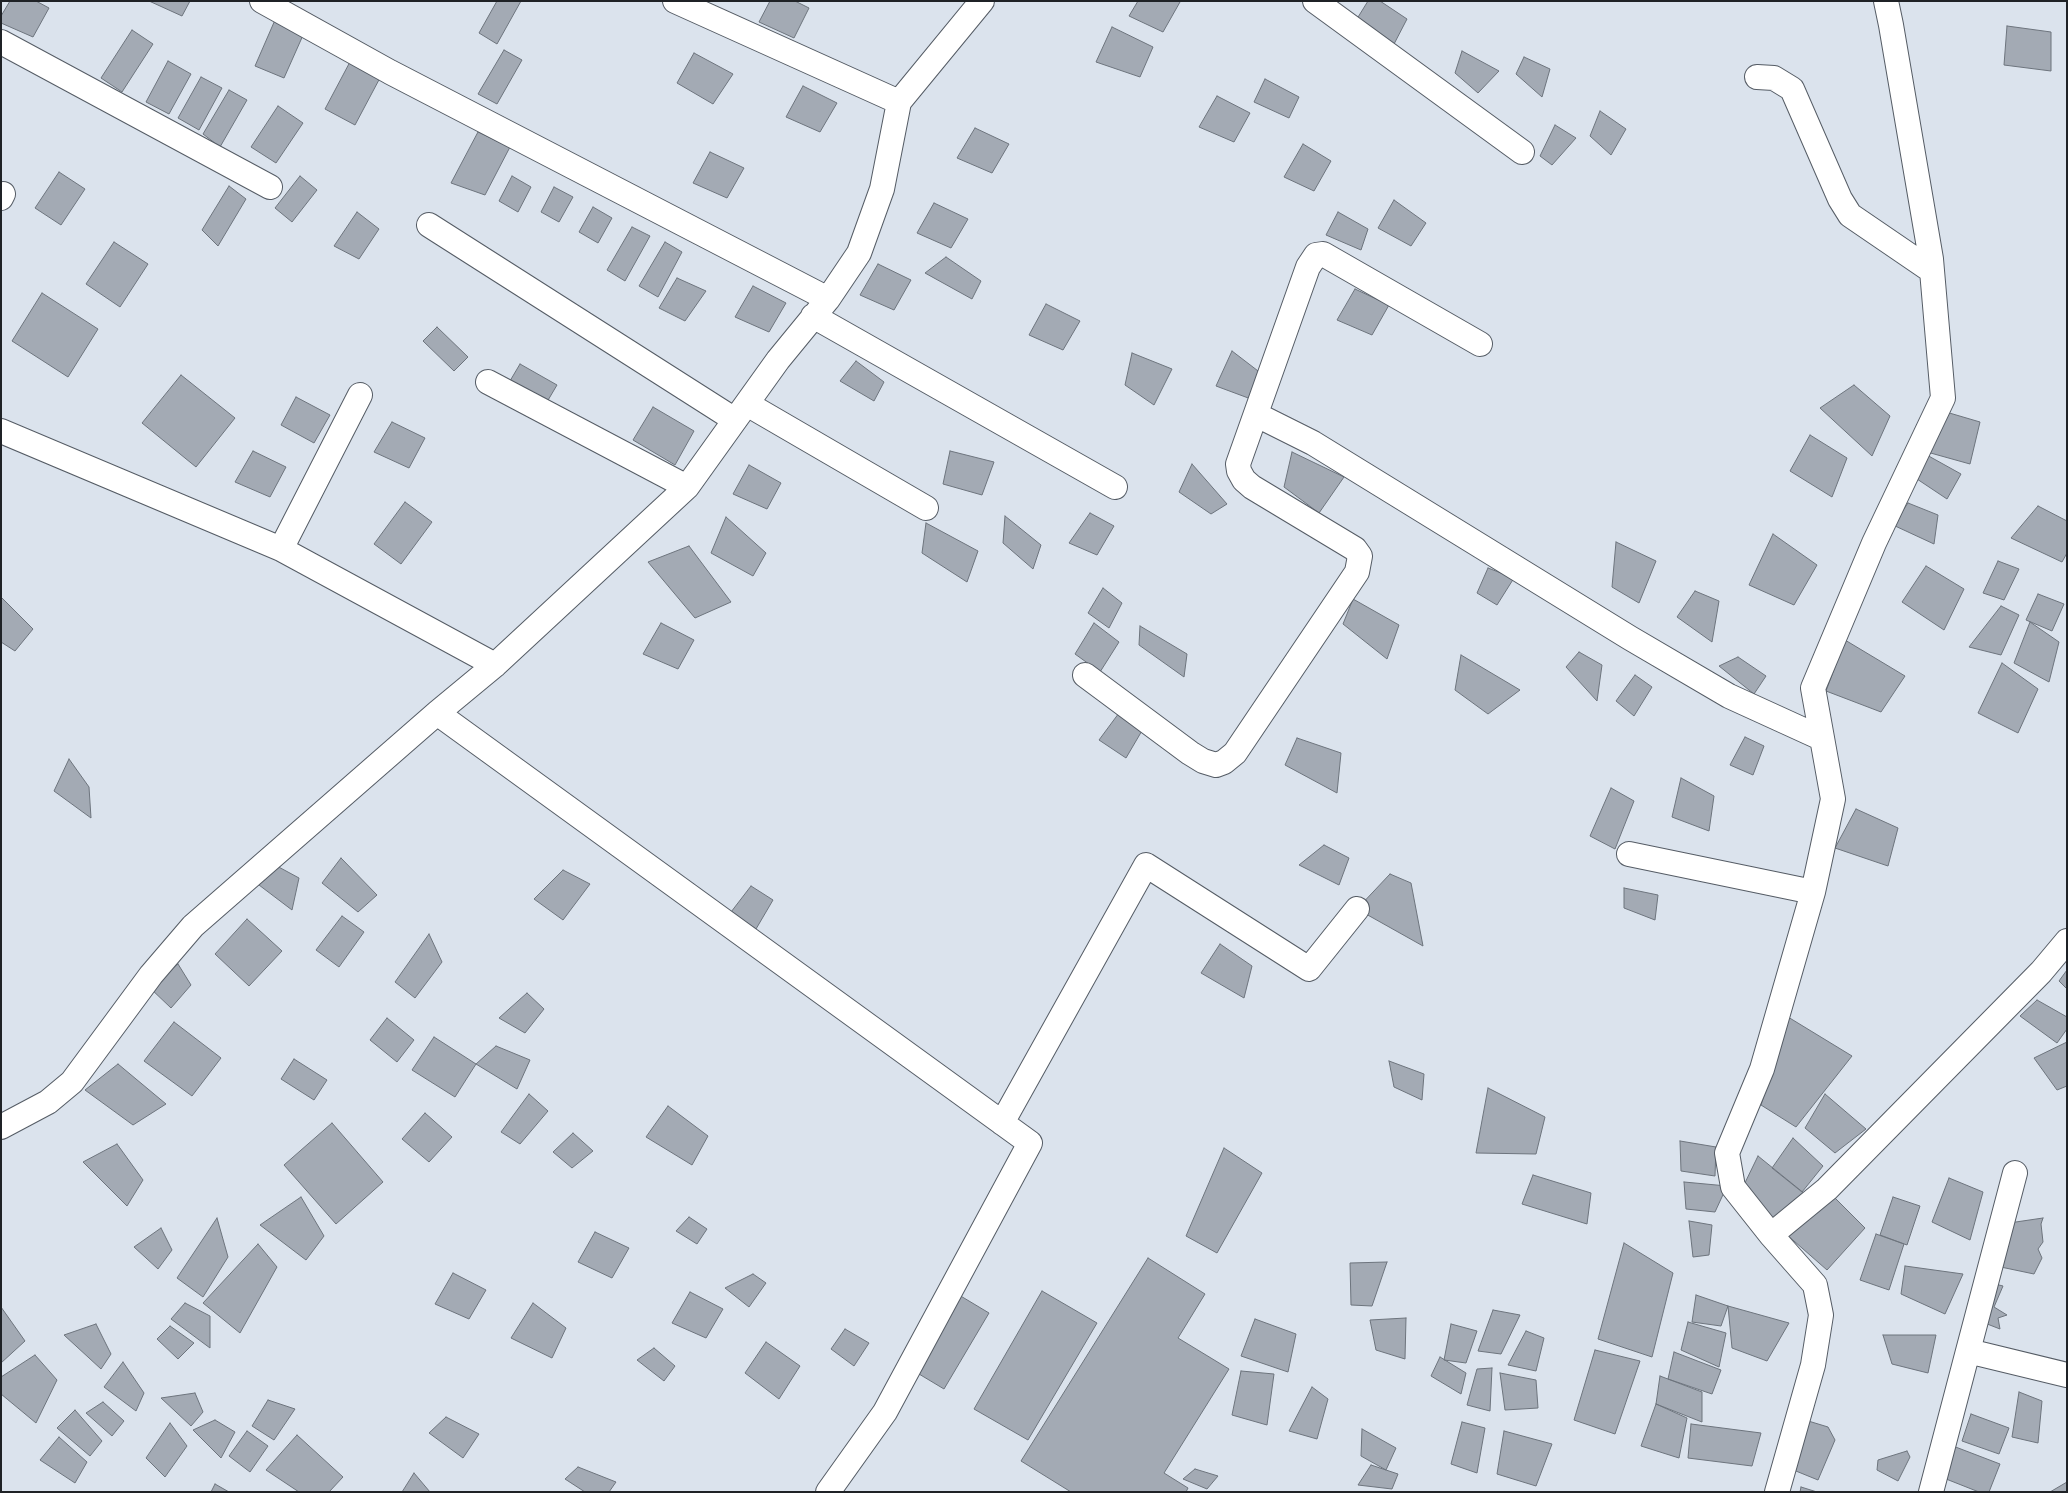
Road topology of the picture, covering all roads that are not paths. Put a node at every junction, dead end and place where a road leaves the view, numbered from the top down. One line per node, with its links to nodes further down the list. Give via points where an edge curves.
1 (262, 1): 13 (street)
2 (675, 1): 8 (street)
3 (982, 1): 8 (street)
4 (1314, 1): 9 (street)
5 (1886, 1): 12 (street)
6 (1, 42): 10 (street)
7 (1757, 77): 12 (street, via 1774,78 1792,89 1850,215)
8 (899, 102): 13 (street, via 882,189 859,253)
9 (1522, 152)
10 (270, 187)
11 (429, 225): 17 (street, via 517,283)
12 (1932, 272): 27 (street, via 1943,398 1874,543 1813,688)
13 (820, 308): 17 (street); 21 (street)
14 (1480, 344): 18 (street, via 1318,254 1308,266)
15 (488, 382): 20 (street)
16 (360, 395): 23 (street)
17 (741, 412): 20 (street); 22 (street)
18 (1257, 415): 25 (street, via 1238,464 1240,476 1252,487 1355,548 1360,556 1357,572 1235,753 1224,762 1216,765 1203,762 1190,754); 27 (street, via 1313,443 1729,696)
19 (1, 431): 23 (street)
20 (687, 487): 24 (street)
21 (1115, 487)
22 (926, 508)
23 (281, 549): 24 (street)
24 (495, 665): 26 (street)
25 (1085, 675)
26 (437, 713): 32 (street); 33 (street, via 193,926 151,975 72,1082 48,1102)
27 (1821, 738): 29 (street, via 1833,799)
28 (1629, 854): 29 (street)
29 (1813, 892): 35 (street, via 1762,1069 1727,1153 1733,1188)
30 (1357, 908): 32 (street, via 1309,969 1146,865)
31 (2067, 941): 35 (street, via 2041,972 1827,1189)
32 (1002, 1122): 38 (street, via 1030,1144 885,1412)
33 (1, 1127)
34 (2015, 1173): 36 (street)
35 (1771, 1235): 39 (street, via 1815,1285 1822,1315 1813,1365)
36 (1968, 1351): 37 (street); 40 (street)
37 (2067, 1376)
38 (828, 1492)
39 (1777, 1492)
40 (1931, 1492)

